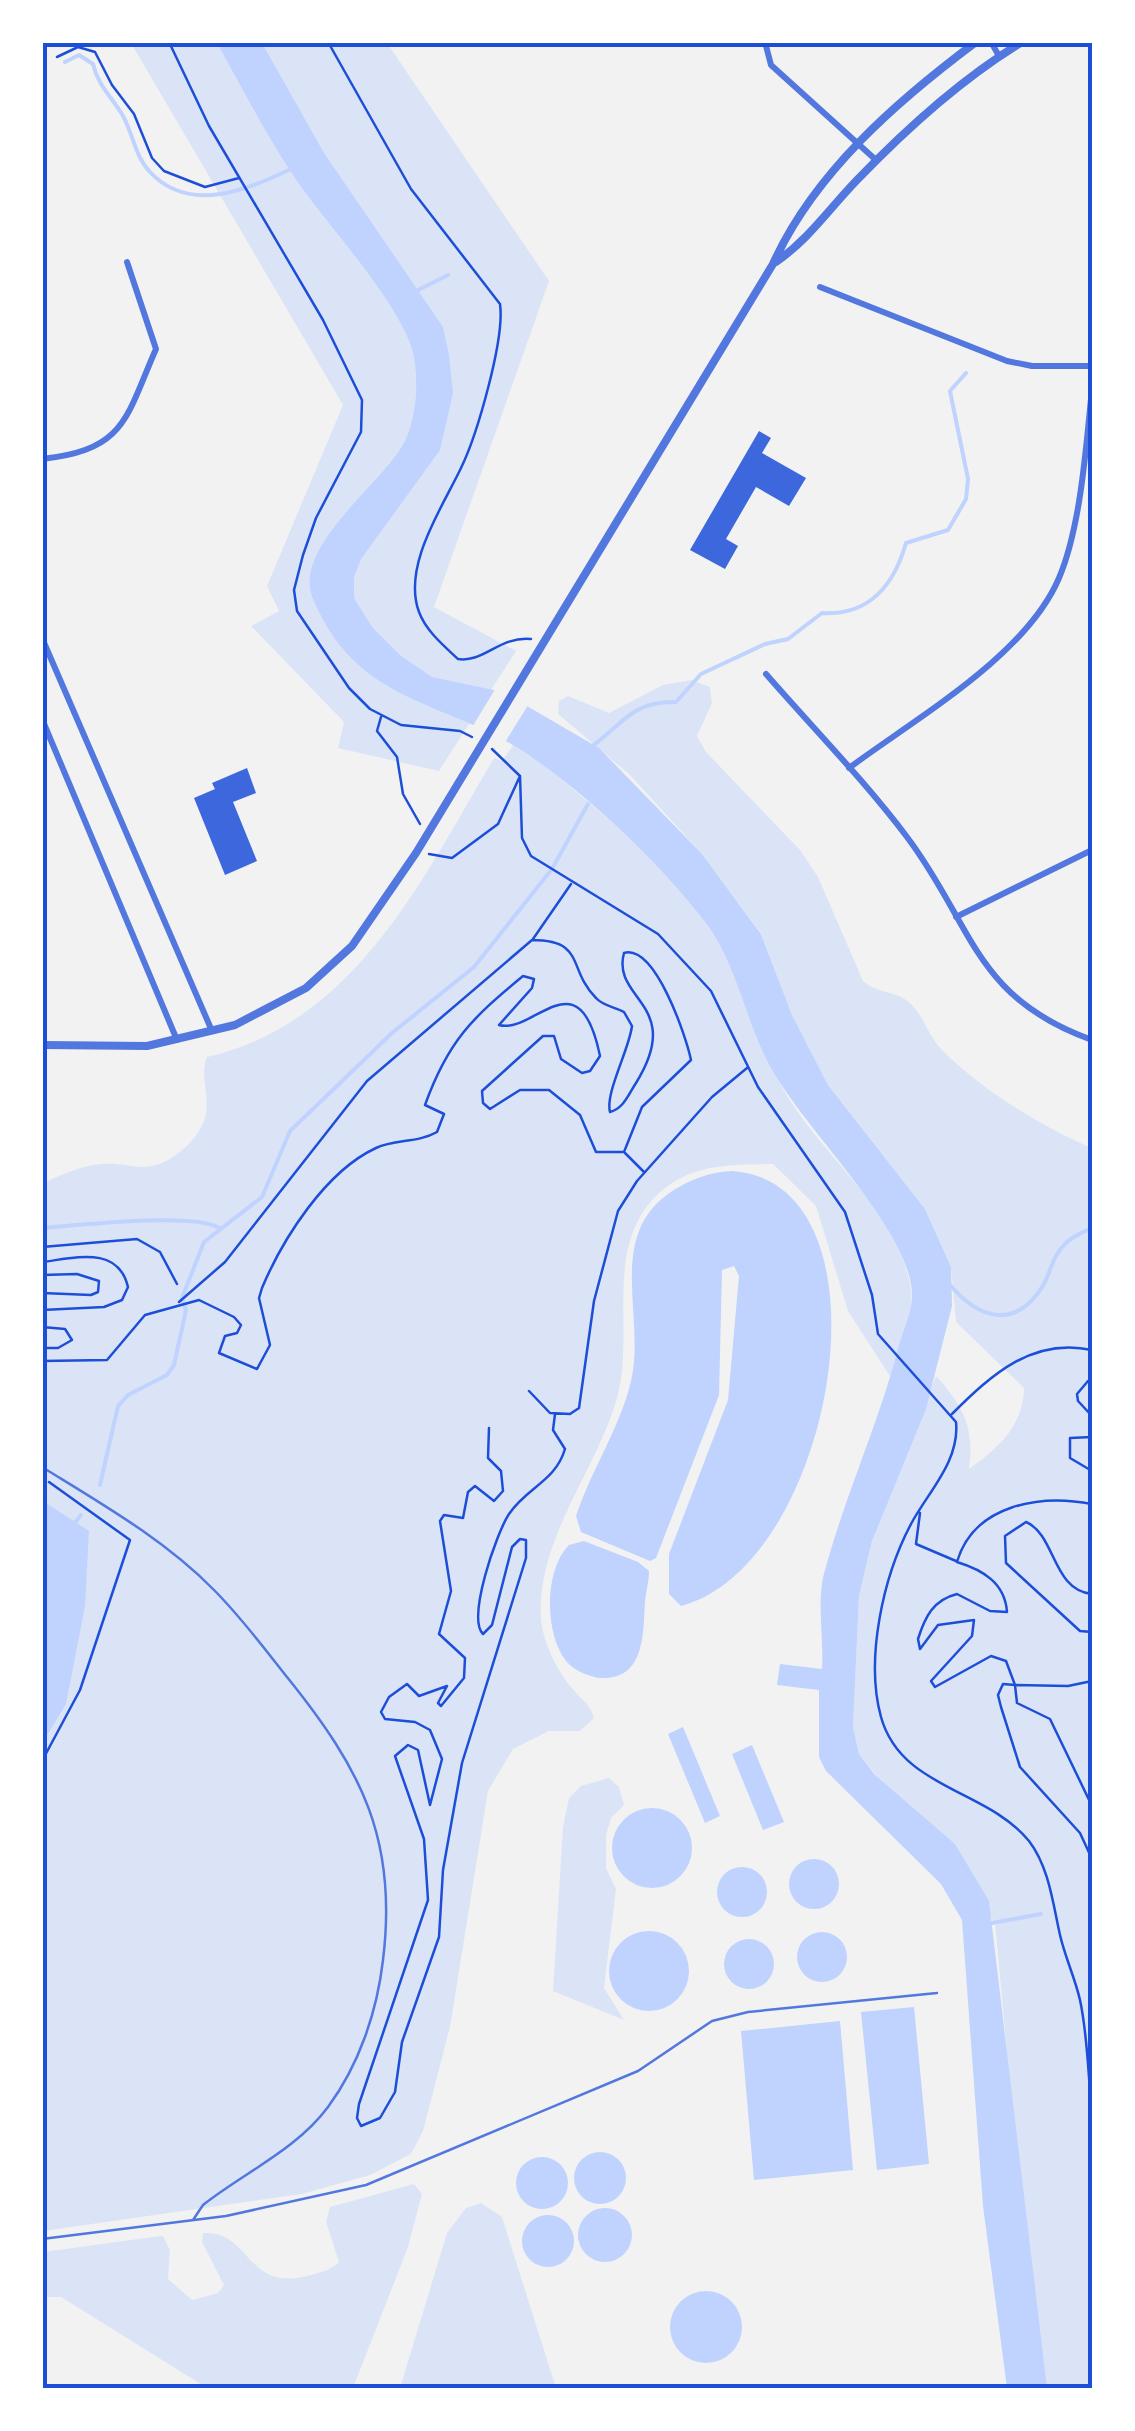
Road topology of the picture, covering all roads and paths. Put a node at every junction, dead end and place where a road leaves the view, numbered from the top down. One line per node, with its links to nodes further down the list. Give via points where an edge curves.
1 (169, 42): 11 (path)
2 (328, 42): 19 (path, via 411,189 500,304 483,410 429,533 415,593 418,610 458,660 476,658 510,638)
3 (765, 42): 9 (street, via 772,65)
4 (976, 42): 9 (street)
5 (991, 42): 7 (street)
6 (1021, 43): 7 (street)
7 (1000, 56): 10 (street)
8 (57, 57): 11 (path, via 78,47 95,52 152,158 170,175 205,187)
9 (860, 142): 10 (street); 13 (street, via 788,231)
10 (876, 160): 13 (street, via 804,242)
11 (240, 177): 21 (path, via 363,404 361,432 316,518 296,578 296,607 353,694)
12 (127, 262): 17 (street, via 156,348 130,412 99,447)
13 (772, 264): 19 (street)
14 (820, 287): 15 (street, via 1007,361)
15 (1092, 366)
16 (1092, 388): 23 (street, via 1068,552 1047,602 990,662)
17 (42, 459)
18 (43, 638): 31 (street)
19 (543, 644): 25 (street)
20 (766, 674): 23 (street)
21 (381, 716): 24 (path, via 401,725 464,732 508,760); 25 (path, via 378,734 396,756 410,810)
22 (42, 719): 32 (street)
23 (849, 768): 29 (street, via 927,864)
24 (520, 776): 26 (path, via 500,822 470,848 443,859); 28 (path, via 528,853)
25 (428, 832): 26 (street)
26 (419, 848): 31 (street, via 373,921 328,970 269,1011)
27 (1092, 850): 29 (street)
28 (570, 882): 30 (path); 35 (path, via 650,929 683,957 711,992)
29 (956, 918): 33 (street, via 1008,993 1045,1020)
30 (532, 940): 36 (path, via 557,940 569,950 600,1004 624,1012 632,1026 610,1112 638,1079 655,1039 646,1006 626,982 624,953 640,956 666,988 691,1060 642,1107); 43 (path, via 367,1081 226,1262)
31 (212, 1032): 32 (street)
32 (178, 1040): 34 (street, via 147,1046)
33 (1092, 1040)
34 (42, 1044)
35 (748, 1068): 37 (path, via 712,1097); 52 (path, via 845,1212 880,1338)
36 (624, 1152): 37 (path); 43 (path, via 596,1152 580,1114 549,1090 520,1090 490,1109 483,1103 482,1091 494,1076 543,1036 554,1036 561,1059 582,1073 600,1056 590,1022 564,1003 518,1024 499,1025 532,988 534,979 523,976 467,1022 446,1052 425,1105 444,1114 437,1132 387,1143 356,1159 339,1171 296,1231 259,1298 270,1345 257,1369 219,1353 225,1336 240,1330 234,1317 199,1300)
37 (645, 1173): 51 (path, via 610,1232 589,1324 580,1406)
38 (42, 1247): 41 (path, via 136,1239 160,1252)
39 (42, 1262): 44 (path, via 108,1258 128,1287 122,1300 104,1307)
40 (42, 1275): 42 (path, via 99,1281 91,1294)
41 (176, 1284)
42 (42, 1293)
43 (180, 1302): 48 (path, via 145,1315 107,1360)
44 (42, 1310)
45 (42, 1327): 46 (path, via 64,1330 72,1340)
46 (42, 1348)
47 (1092, 1350): 52 (path, via 1034,1350)
48 (42, 1362)
49 (1092, 1382): 53 (path, via 1077,1394)
50 (529, 1391): 51 (path)
51 (555, 1414): 54 (path, via 553,1430 565,1449 558,1467 510,1513 493,1548 481,1634 492,1625 512,1548 520,1538 527,1543 460,1773 443,1870 440,1937 402,2042 392,2101 374,2124 361,2126 359,2104 428,1900 424,1840 396,1756 408,1745 418,1750 430,1805 442,1759 430,1730 381,1712 408,1684 419,1696 446,1686 441,1706 464,1678 462,1652 439,1634 451,1591 440,1521 444,1515 463,1518 475,1486 494,1501 503,1491 501,1472 488,1458)
52 (952, 1414): 60 (path, via 952,1454)
53 (1092, 1416)
54 (489, 1428)
55 (1092, 1437): 57 (path, via 1076,1435 1069,1447 1070,1458)
56 (42, 1467): 71 (lane, via 154,1540 233,1610 343,1750 368,1799 382,1848 388,1913 382,1972 348,2076 313,2124 203,2204)
57 (1092, 1472)
58 (42, 1478): 66 (path, via 130,1540 80,1690)
59 (1092, 1504): 61 (path, via 1038,1498 1010,1508 962,1544)
60 (919, 1510): 61 (path, via 916,1544); 70 (path, via 895,1561 882,1614 880,1714 895,1746 917,1769 992,1809 1034,1848 1080,2000)
61 (957, 1562): 65 (path, via 995,1582 1006,1596 1006,1612 957,1594 943,1598 923,1622 920,1649 938,1624 974,1620 972,1636 932,1680 935,1688 991,1656 1006,1661)
62 (1092, 1594): 63 (path, via 1061,1573 1036,1526 1026,1522 1006,1536 1006,1563 1080,1631)
63 (1092, 1632)
64 (1092, 1681): 65 (path)
65 (1014, 1685): 67 (path, via 1017,1704 1050,1720); 68 (path, via 1003,1684 998,1694 1020,1768 1080,1833)
66 (42, 1761)
67 (1092, 1806)
68 (1092, 1859)
69 (938, 1993): 71 (lane, via 716,2020 644,2068 380,2180)
70 (1092, 2114)
71 (193, 2220): 72 (lane)
72 (42, 2239)

